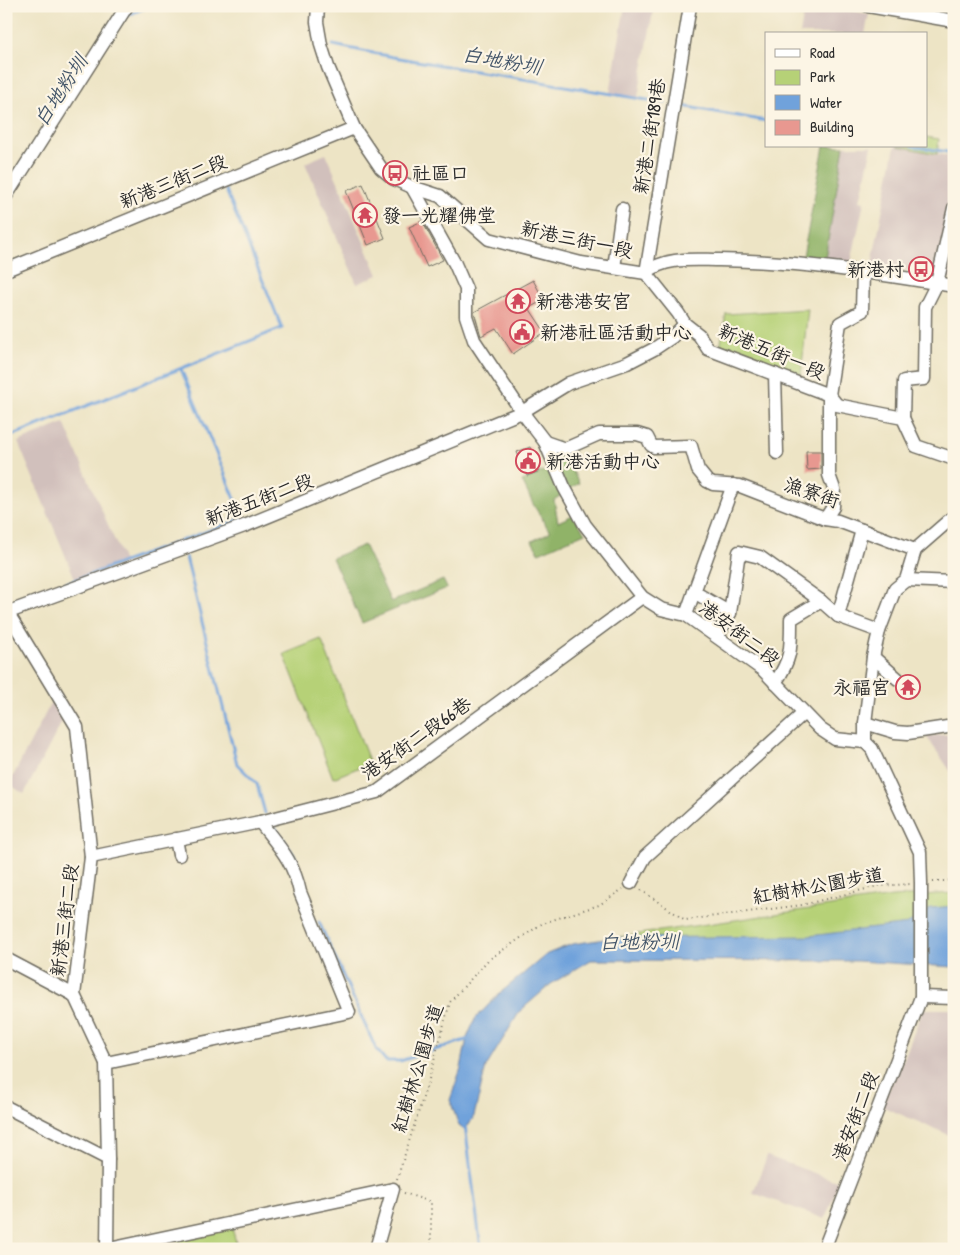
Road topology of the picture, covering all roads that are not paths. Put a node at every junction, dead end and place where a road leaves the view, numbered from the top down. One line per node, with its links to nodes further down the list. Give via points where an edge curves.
1 (127, 6): 8 (street)
2 (318, 6): 6 (street, 新港三街一段, via 318,34)
3 (690, 6): 14 (street, 新港二街189巷)
4 (868, 6): 5 (street)
5 (954, 21)
6 (354, 128): 7 (street, 新港三街一段, via 382,168 394,179); 12 (street, 新港三街二段)
7 (412, 187): 11 (street, 新港三街一段, via 440,196 489,240); 20 (street, 港安街二段, via 466,289 466,316 474,340)
8 (6, 196)
9 (954, 208): 15 (street)
10 (622, 209): 11 (street)
11 (614, 268): 14 (street, 新港三街一段)
12 (6, 270)
13 (863, 271): 14 (street, 新港三街一段, via 766,261 682,260 653,267); 15 (street, 新港三街一段); 19 (street, via 862,311 840,323)
14 (646, 272): 17 (street, 新港五街一段)
15 (937, 283): 16 (street, 新港三街一段); 21 (street, via 925,308 924,379 904,381)
16 (954, 286)
17 (685, 324): 18 (street, 新港五街一段, via 699,335 708,349); 20 (street, via 654,349 626,363 569,383)
18 (775, 374): 19 (street, 新港五街一段); 23 (street)
19 (829, 395): 21 (street, 新港五街一段, via 836,405); 27 (street, via 830,475 834,489 832,506)
20 (522, 412): 22 (street, 港安街二段); 35 (street, 新港五街二段, via 247,525)
21 (903, 418): 24 (street, via 916,446)
22 (544, 442): 25 (street, 漁寮街, via 565,449 599,434 641,434 654,446 691,446 702,477 713,484); 33 (street, 港安街二段, via 585,526)
23 (777, 453)
24 (954, 459)
25 (733, 485): 27 (street, 漁寮街); 32 (street)
26 (954, 516): 29 (street)
27 (825, 519): 28 (street, 漁寮街)
28 (862, 530): 29 (street, 漁寮街); 37 (street)
29 (916, 550): 30 (street)
30 (906, 580): 31 (street); 39 (street, via 895,589)
31 (954, 582)
32 (694, 592): 36 (street); 38 (street)
33 (642, 597): 38 (street, 港安街二段, via 661,609); 47 (street, 港安街二段66巷, via 377,792)
34 (821, 601): 36 (street, via 760,557 739,552); 37 (street); 42 (street, via 791,619 791,651)
35 (7, 612): 50 (street, 新港三街二段, via 77,727)
36 (730, 613): 38 (street, via 720,632)
37 (838, 616): 39 (street)
38 (691, 619): 42 (street, 港安街二段, via 763,670)
39 (879, 631): 40 (street)
40 (873, 657): 41 (street); 44 (street)
41 (898, 680)
42 (775, 683): 43 (street, 港安街二段)
43 (804, 712): 46 (street, 港安街二段, via 835,739); 51 (street, via 645,857)
44 (865, 723): 45 (street, via 908,733); 46 (street)
45 (954, 726)
46 (865, 742): 54 (street, via 872,749 920,852)
47 (260, 822): 48 (street, 港安街二段66巷); 56 (street, via 296,873 300,892 349,1012)
48 (176, 839): 49 (street); 50 (street, 港安街二段66巷)
49 (179, 855)
50 (91, 857): 53 (street, 新港三街二段)
51 (632, 883)
52 (6, 959): 53 (street)
53 (74, 994): 56 (street, 新港三街二段)
54 (921, 997): 55 (street); 61 (street, 港安街二段)
55 (954, 998)
56 (106, 1063): 58 (street, 新港三街二段)
57 (6, 1107): 58 (street)
58 (108, 1159): 59 (street, 新港三街二段)
59 (108, 1249): 60 (street, via 393,1189)
60 (376, 1249)
61 (824, 1249)

